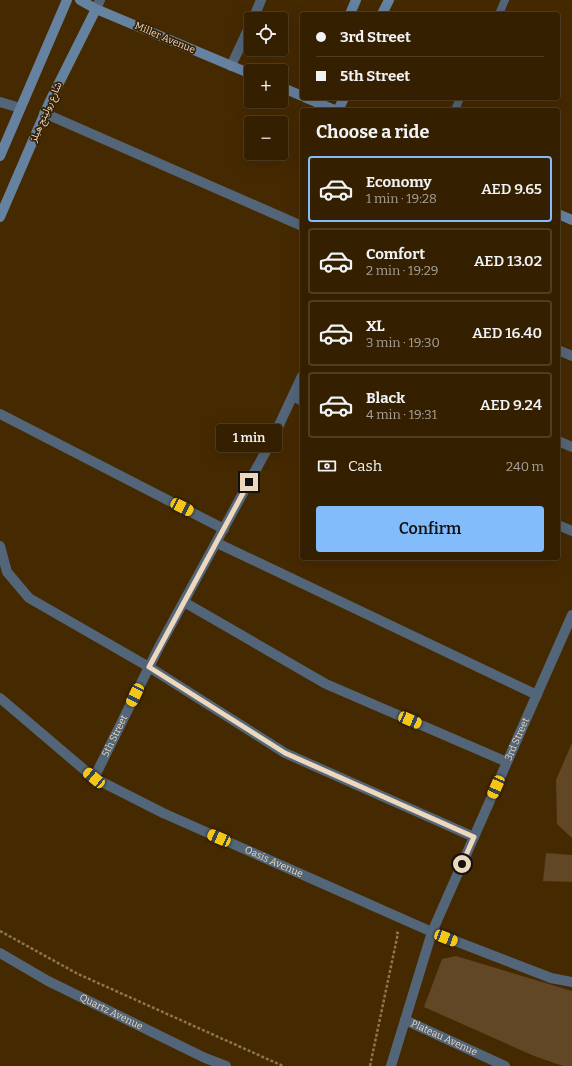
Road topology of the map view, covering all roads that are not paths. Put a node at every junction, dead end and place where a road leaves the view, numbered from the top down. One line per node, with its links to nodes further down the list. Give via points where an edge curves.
1 (67, 0): 19 (main road)
2 (80, 0): 7 (main road, Miller Avenue)
3 (261, 0): 8 (street)
4 (356, 0): 9 (main road)
5 (389, 0): 10 (main road)
6 (505, 0): 11 (lane)
7 (98, 5): 13 (main road, Miller Avenue); 21 (main road, شارع رولينج هيلز)
8 (256, 12)
9 (351, 12)
10 (383, 12)
11 (499, 12)
12 (244, 38): 13 (street)
13 (231, 66): 14 (main road, Miller Avenue)
14 (244, 71)
15 (288, 90): 16 (main road)
16 (300, 95)
17 (312, 100): 20 (main road)
18 (0, 102): 19 (street)
19 (20, 108): 22 (main road)
20 (330, 108)
21 (44, 113): 24 (main road, شارع رولينج هيلز); 26 (street)
22 (0, 156)
23 (560, 215): 25 (main road)
24 (0, 217)
25 (572, 220)
26 (300, 225)
27 (560, 351): 28 (street)
28 (572, 356)
29 (300, 380): 30 (street, 5th Street)
30 (292, 396): 31 (street); 36 (street, 5th Street, via 272,440)
31 (300, 400)
32 (0, 414): 36 (street)
33 (560, 442): 34 (street)
34 (572, 447)
35 (560, 526): 37 (street)
36 (224, 529): 38 (street, 5th Street)
37 (572, 531)
38 (217, 543): 40 (street, 5th Street); 43 (street)
39 (0, 546): 42 (street, via 7,572 29,598)
40 (184, 602): 42 (street, 5th Street); 45 (street, via 326,684)
41 (572, 616): 43 (street, 3rd Street)
42 (149, 667): 46 (street, 5th Street); 47 (street, via 285,753)
43 (537, 695): 45 (street, 3rd Street)
44 (0, 698): 46 (street, Oasis Avenue)
45 (507, 762): 47 (street, 3rd Street)
46 (94, 778): 48 (street, Oasis Avenue, via 163,813)
47 (474, 837): 48 (street, 3rd Street)
48 (432, 932): 50 (street, Oasis Avenue, via 551,978); 51 (street, 3rd Street)
49 (0, 953): 52 (street, Quartz Avenue, via 48,981)
50 (572, 982)
51 (405, 1020): 53 (street, 3rd Street); 54 (street, Plateau Avenue)
52 (226, 1066)
53 (391, 1066)
54 (505, 1066)

